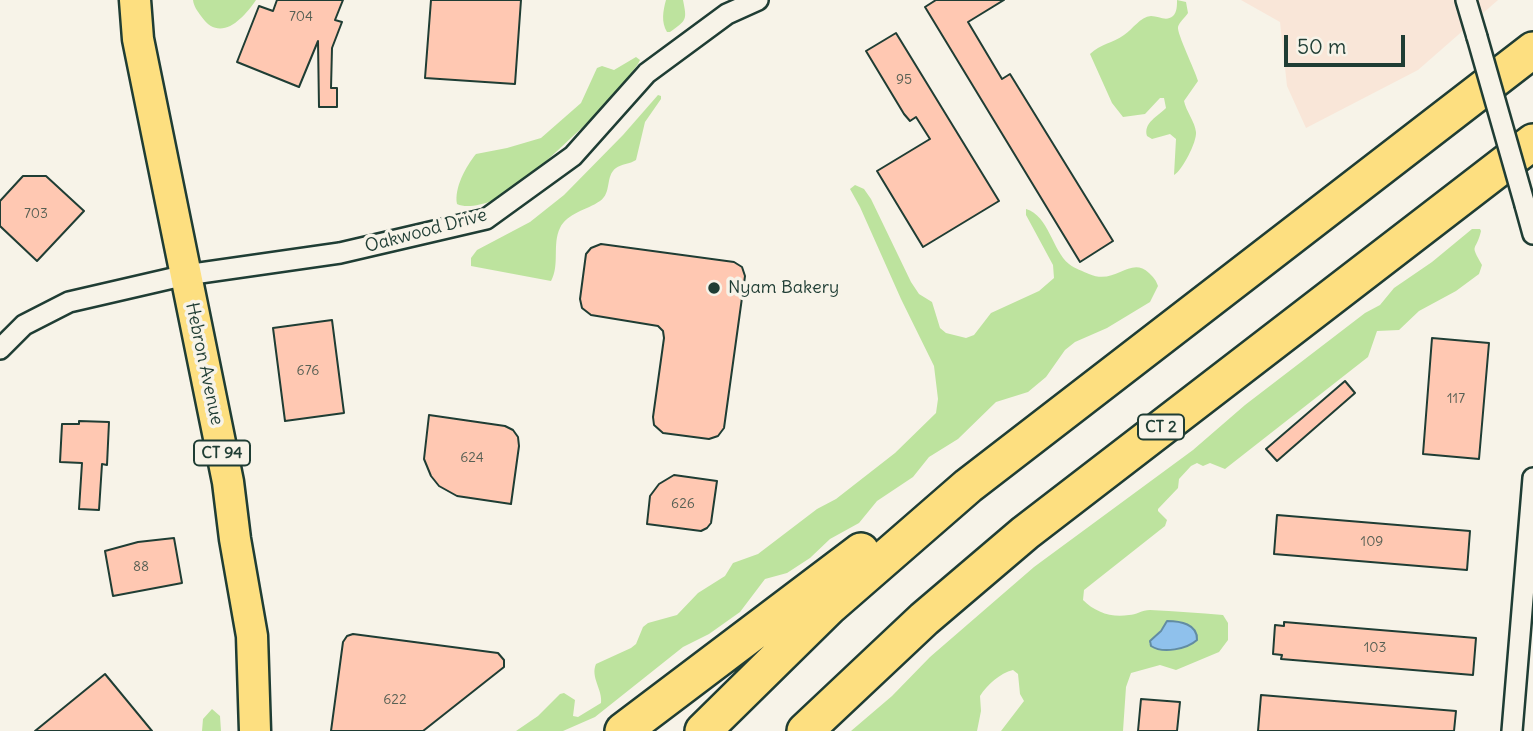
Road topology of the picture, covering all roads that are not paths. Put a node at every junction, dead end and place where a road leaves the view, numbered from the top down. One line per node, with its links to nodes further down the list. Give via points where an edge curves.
1 (135, 0): 7 (main road, Hebron Avenue / CT 94, via 137,33)
2 (758, 0): 7 (street, Oakwood Drive, via 727,14 647,73 573,156 486,219 340,253)
3 (1466, 0): 6 (street, bridge)
4 (1533, 50): 9 (highway)
5 (1533, 142): 14 (highway, CT 2, via 1026,533 914,628)
6 (1533, 234)
7 (186, 275): 8 (street, Oakwood Drive, via 69,302 24,326); 11 (main road, Hebron Avenue / CT 94, via 228,482 251,627)
8 (0, 349)
9 (996, 464): 12 (highway, via 951,487 873,541); 13 (highway, via 836,600)
10 (1533, 478): 15 (street)
11 (255, 731)
12 (623, 731)
13 (703, 731)
14 (806, 731)
15 (1512, 731)

